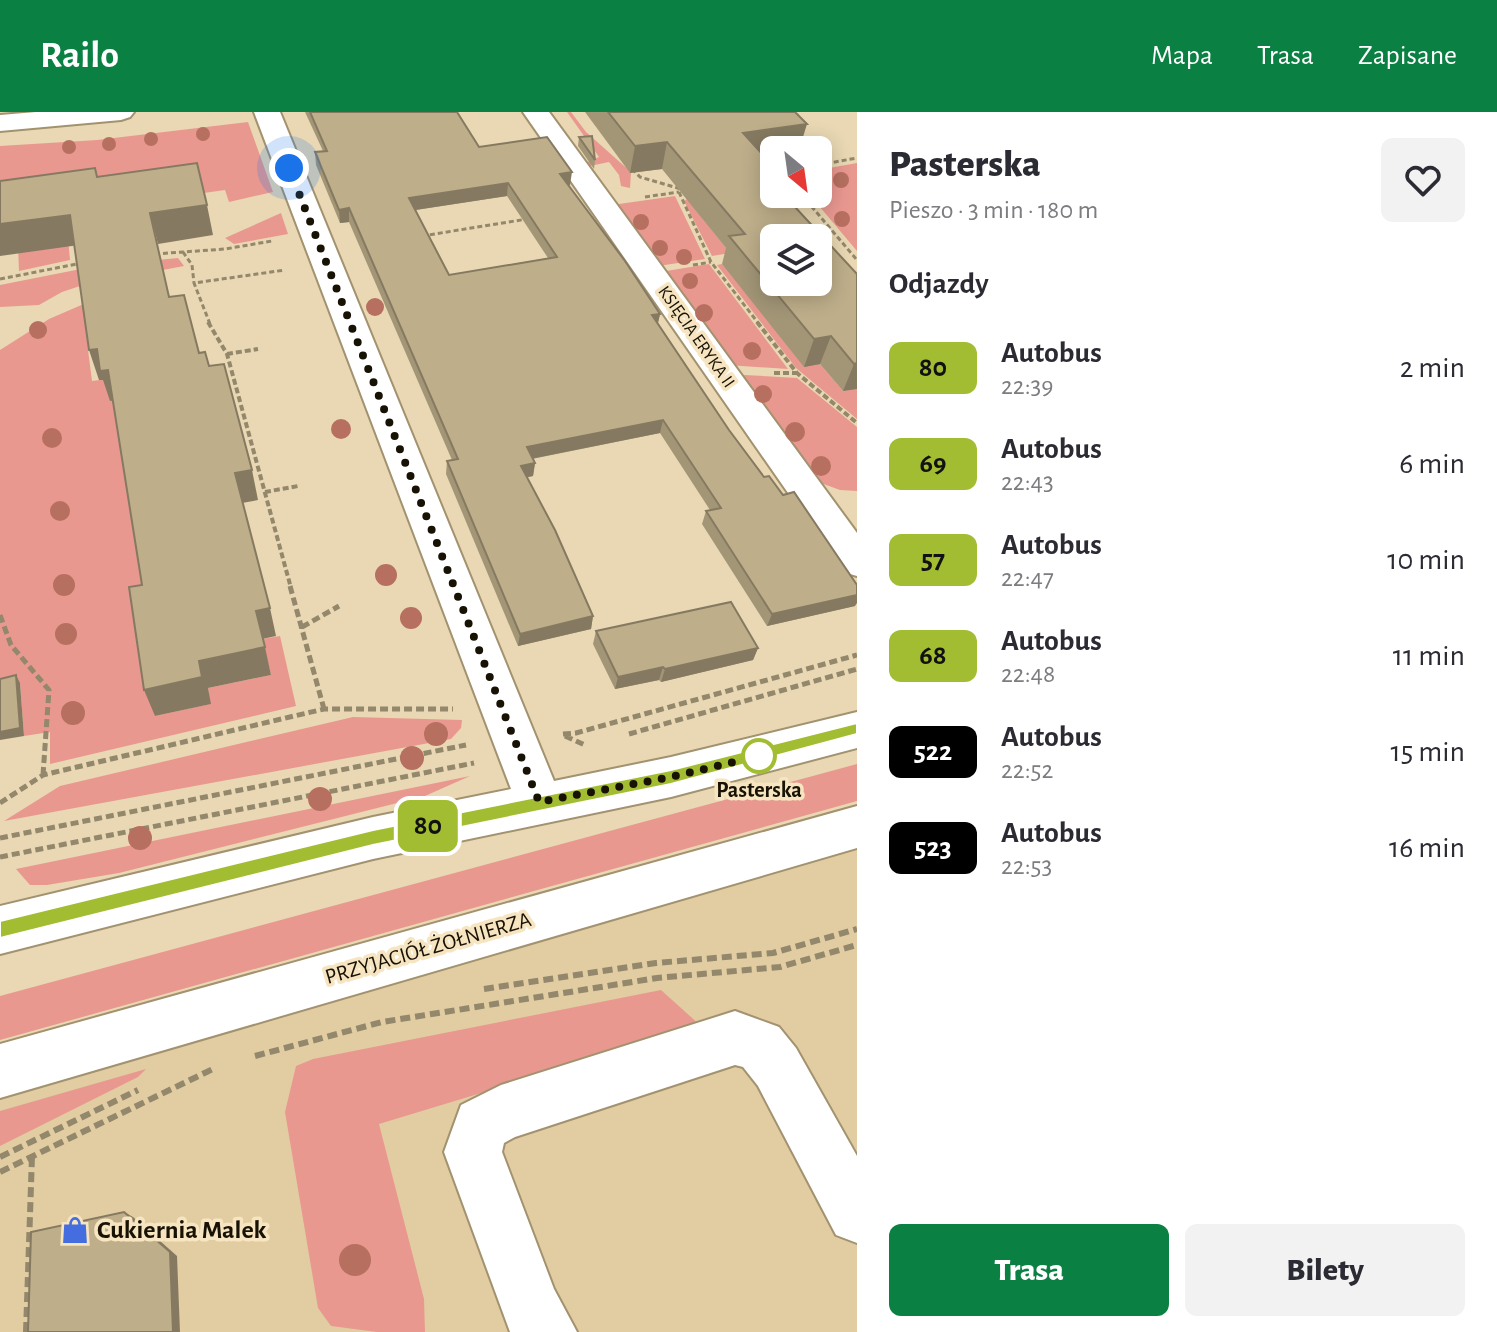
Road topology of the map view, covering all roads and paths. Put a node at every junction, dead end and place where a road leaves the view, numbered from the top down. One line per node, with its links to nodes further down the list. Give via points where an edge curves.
1 (121, 112): 4 (street)
2 (267, 112): 43 (street)
3 (536, 112): 13 (street, KSIĘCIA ERYKA II)
4 (0, 123)
5 (857, 158): 6 (path)
6 (832, 162)
7 (641, 164): 9 (path)
8 (630, 168): 9 (path)
9 (640, 177): 10 (path); 11 (path)
10 (638, 187)
11 (687, 191)
12 (679, 192): 24 (path, via 711,262 797,373)
13 (603, 206): 15 (path); 27 (street, KSIĘCIA ERYKA II)
14 (813, 208): 19 (path)
15 (418, 237)
16 (281, 239): 17 (path)
17 (183, 252): 18 (path); 23 (path, via 192,265 199,304)
18 (143, 254)
19 (857, 260)
20 (91, 261): 21 (path)
21 (0, 279)
22 (258, 349): 23 (path)
23 (227, 354): 26 (path)
24 (857, 423)
25 (298, 486): 26 (path)
26 (265, 492): 30 (path)
27 (857, 562)
28 (339, 606): 30 (path)
29 (0, 615): 42 (path, via 11,645 49,690)
30 (302, 627): 33 (path)
31 (857, 655): 36 (path, via 576,733)
32 (857, 669): 37 (path)
33 (324, 709): 34 (path); 42 (path)
34 (467, 709)
35 (857, 730): 43 (street, via 671,777)
36 (552, 735)
37 (616, 737)
38 (586, 746): 39 (path)
39 (574, 747)
40 (476, 763): 41 (path)
41 (462, 765): 46 (path, via 472,743); 47 (path)
42 (43, 775): 44 (path)
43 (539, 802): 49 (street)
44 (0, 803)
45 (857, 827): 54 (street, PRZYJACIÓŁ ŻOŁNIERZA)
46 (0, 838)
47 (0, 857)
48 (857, 929): 51 (path, via 773,953 656,963)
49 (0, 930)
50 (857, 945): 52 (path, via 780,967 657,978 382,1022)
51 (473, 991)
52 (245, 1059)
53 (230, 1063): 56 (path)
54 (0, 1071)
55 (141, 1088): 57 (path)
56 (32, 1156): 58 (path); 60 (path)
57 (0, 1157)
58 (0, 1172)
59 (857, 1214): 61 (street, via 777,1067 760,1046 735,1038 501,1113 481,1125 473,1152 531,1309)
60 (26, 1332)
61 (546, 1332)

